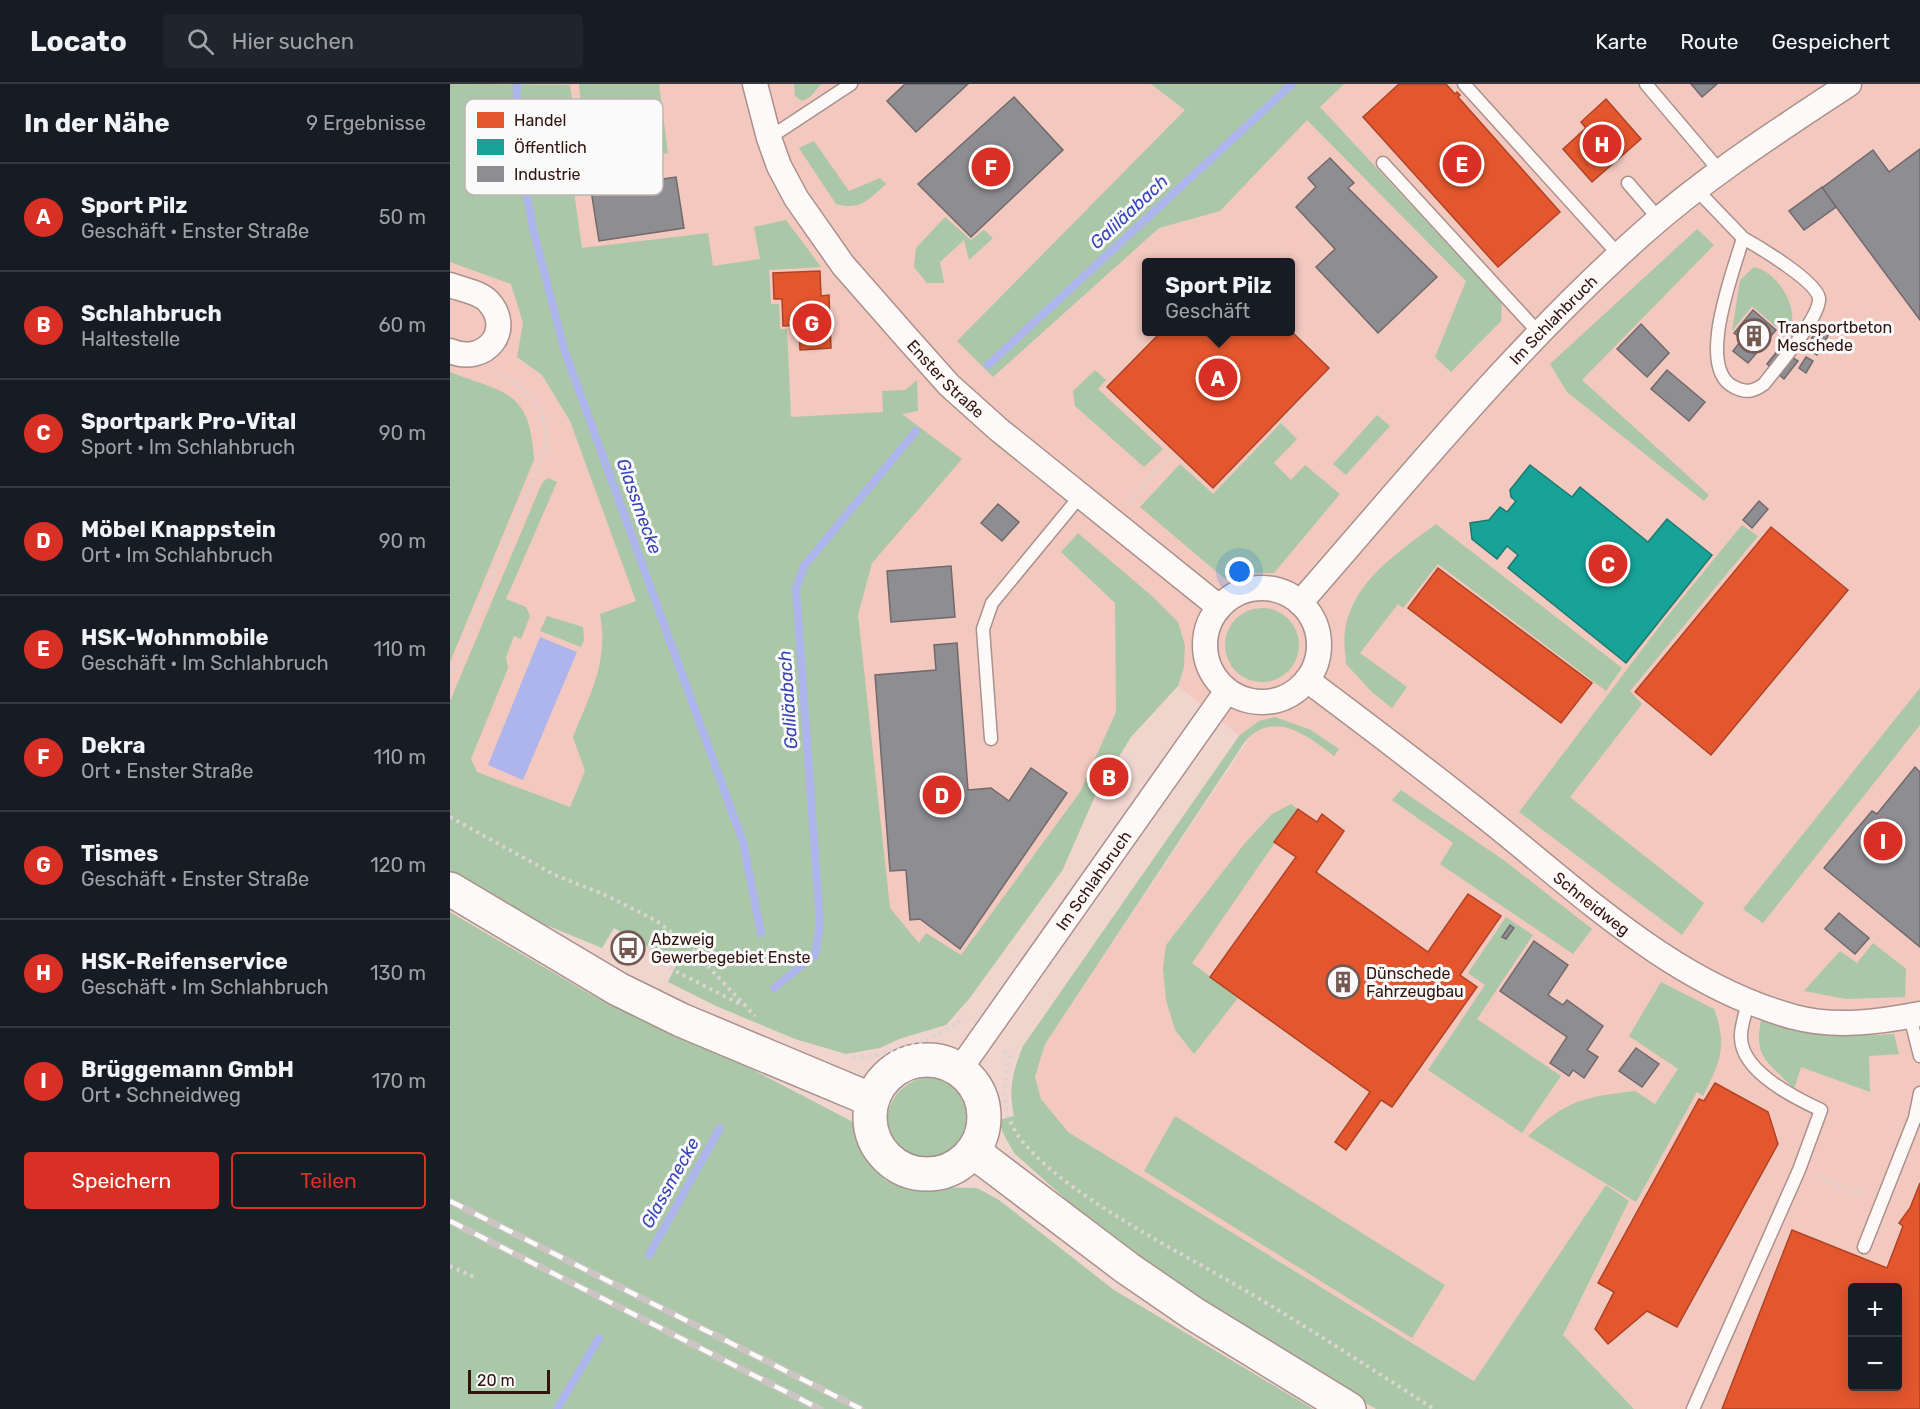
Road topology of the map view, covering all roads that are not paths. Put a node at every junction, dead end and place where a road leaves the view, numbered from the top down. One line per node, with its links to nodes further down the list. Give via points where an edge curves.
1 (756, 84): 6 (street, Enster Straße)
2 (851, 84): 6 (lane)
3 (1464, 84): 13 (lane)
4 (1646, 84): 8 (lane)
5 (1849, 84): 8 (street, Im Schlahbruch)
6 (769, 138): 17 (street, Enster Straße, via 796,198 843,265 885,314 949,385)
7 (1383, 163): 15 (lane)
8 (1719, 170): 10 (street, Im Schlahbruch)
9 (1628, 183): 11 (lane)
10 (1696, 189): 11 (street, Im Schlahbruch); 12 (lane)
11 (1659, 219): 13 (street, Im Schlahbruch)
12 (1743, 238): 12 (lane, via 1716,352 1720,372 1730,385 1745,392 1764,384 1808,324 1819,302 1810,285)
13 (1619, 255): 15 (street, Im Schlahbruch)
14 (450, 285): 16 (street, via 487,299 496,312 498,325 496,338 488,348 475,355)
15 (1539, 333): 18 (street, Im Schlahbruch)
16 (455, 353)
17 (1082, 495): 19 (street, Enster Straße); 22 (lane, via 986,614 983,629)
18 (1300, 603): 19 (street, via 1268,588 1233,595); 20 (street, via 1318,632 1317,657)
19 (1219, 607): 21 (street, via 1205,637 1205,654 1210,670)
20 (1307, 680): 21 (street, via 1295,692 1264,702); 24 (street, Schneidweg, via 1492,822 1627,933)
21 (1227, 691): 27 (street, Im Schlahbruch)
22 (991, 739)
23 (450, 889): 29 (main road, via 618,989 681,1020)
24 (1748, 1002): 25 (street, Schneidweg, via 1796,1017 1851,1023); 33 (lane, via 1741,1039 1748,1061 1789,1095 1821,1110 1799,1170)
25 (1915, 1015): 26 (lane)
26 (1920, 1056)
27 (960, 1069): 29 (main road, via 940,1061 918,1060 898,1067 882,1081); 30 (main road, via 982,1099 985,1117)
28 (1920, 1093): 31 (lane, via 1915,1118)
29 (872, 1100): 30 (main road, via 872,1134 885,1157 898,1167 929,1175 946,1172)
30 (974, 1152): 32 (main road, via 1194,1314)
31 (1864, 1247)
32 (1349, 1409)
33 (1693, 1409)

